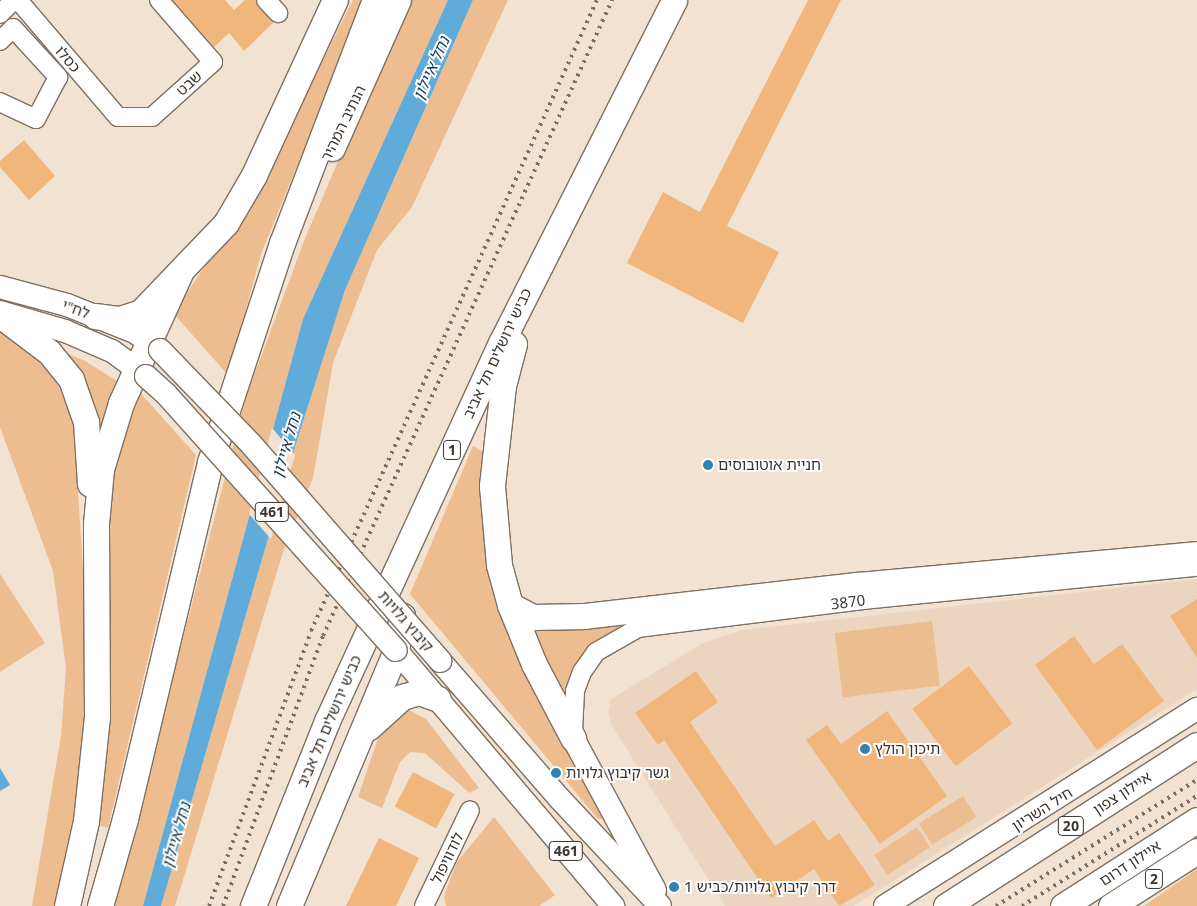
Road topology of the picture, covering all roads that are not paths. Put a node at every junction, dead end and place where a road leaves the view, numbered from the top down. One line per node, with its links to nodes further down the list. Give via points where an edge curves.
1 (16, 0): 9 (street); 11 (street, כסלו)
2 (159, 0): 14 (street, שבט, via 213,62 152,116)
3 (266, 0): 8 (street)
4 (335, 0): 17 (highway, via 254,175 226,223)
5 (375, 0): 16 (highway)
6 (398, 0): 16 (highway, הנתיב המהיר, via 348,118)
7 (674, 0): 15 (highway, כביש ירושלים תל אביב / 1)
8 (278, 13)
9 (0, 14)
10 (0, 41): 12 (street, via 13,28)
11 (75, 66): 12 (street); 14 (street, כסלו)
12 (58, 77): 13 (street, via 36,119)
13 (0, 102)
14 (118, 117)
15 (564, 213): 26 (highway, via 510,352 503,386 492,486 499,565); 40 (highway, כביש ירושלים תל אביב / 1, via 327,721)
16 (282, 243): 39 (highway, via 210,462 125,819)
17 (180, 273): 20 (highway, via 141,312 120,319); 21 (highway)
18 (0, 287): 20 (main road, לח"י / 461)
19 (0, 313): 22 (main road, לח"י / 461, via 73,334 112,351); 23 (highway, via 61,364 77,393 86,422)
20 (95, 316): 21 (main road, לח"י / 461)
21 (155, 345): 22 (highway); 27 (main road, קיבוץ גלויות / 461, bridge, via 251,444)
22 (141, 372): 23 (highway, via 107,442); 28 (main road, קיבוץ גלויות / 461, bridge, via 166,394)
23 (96, 524): 38 (highway, via 97,716 86,821)
24 (1197, 554): 26 (highway, via 857,585 584,616 533,617)
25 (1197, 567): 31 (street, 3870, via 864,600 638,628 596,652 582,672 572,711)
26 (510, 605): 31 (highway, via 534,664)
27 (402, 616): 28 (highway); 43 (main road, קיבוץ גלויות / 461, bridge, via 560,799)
28 (392, 659): 29 (main road, קיבוץ גלויות / 461, via 420,678); 32 (highway)
29 (438, 699): 32 (highway, via 419,692 402,696 384,709); 37 (main road, קיבוץ גלויות / 461)
30 (1197, 709): 44 (main road, חיל השריון)
31 (573, 738): 43 (main road)
32 (356, 742): 41 (highway)
33 (1197, 745): 45 (highway, איילון צפון / 20)
34 (470, 810): 42 (street, לודוויפול)
35 (1197, 820): 46 (highway, איילון דרום)
36 (1197, 851): 47 (highway, 2)
37 (610, 903)
38 (67, 906)
39 (100, 906)
40 (253, 906)
41 (289, 906)
42 (424, 906)
43 (662, 906)
44 (885, 906)
45 (946, 906)
46 (1063, 906)
47 (1111, 906)

